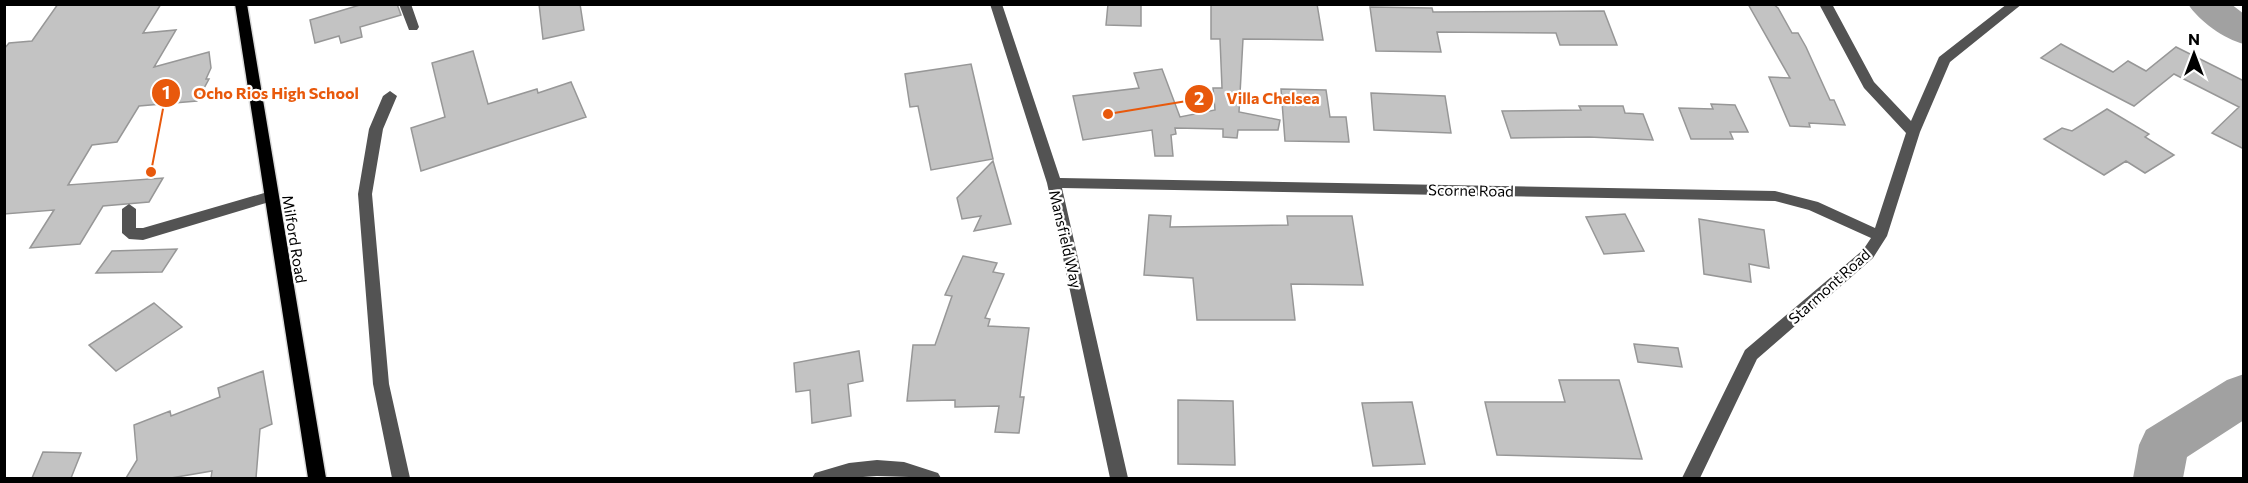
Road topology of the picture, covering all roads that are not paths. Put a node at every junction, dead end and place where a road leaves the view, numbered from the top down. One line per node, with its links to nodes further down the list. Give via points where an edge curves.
1 (241, 4): 10 (main road, Milford Road)
2 (405, 4): 6 (street)
3 (996, 4): 9 (street, Mansfield Way)
4 (1825, 4): 8 (street, via 1869,85)
5 (2016, 4): 8 (street, Starmont Road, via 1944,60)
6 (413, 27)
7 (390, 96): 14 (street, via 376,129 365,194 381,384)
8 (1913, 132): 12 (street, Starmont Road)
9 (1053, 183): 12 (street, Scorne Road, via 1775,196 1813,206); 17 (street, Mansfield Way)
10 (271, 196): 11 (street, via 143,234 129,232); 13 (main road, Milford Road)
11 (129, 209)
12 (1880, 236): 18 (street, Starmont Road, via 1868,254 1751,355)
13 (317, 478)
14 (402, 478)
15 (821, 478): 16 (street, via 875,466 911,470)
16 (932, 478)
17 (1119, 478)
18 (1691, 478)

